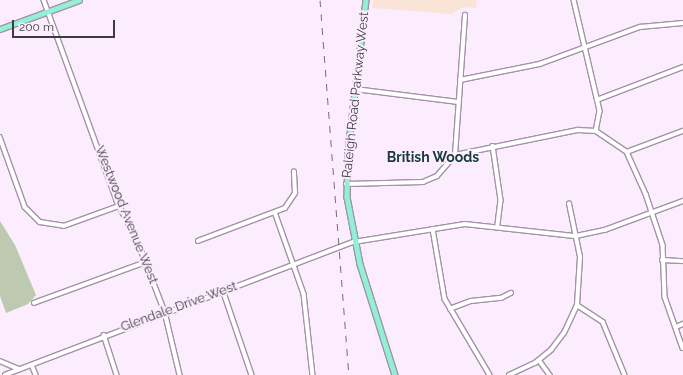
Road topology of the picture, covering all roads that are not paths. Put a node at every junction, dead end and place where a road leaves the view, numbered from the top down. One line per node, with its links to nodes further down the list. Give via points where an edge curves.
1 (44, 0): 5 (street, Westwood Avenue West)
2 (79, 0): 5 (main road)
3 (366, 0): 12 (main road, Raleigh Road Parkway West)
4 (574, 0): 9 (street)
5 (48, 12): 8 (main road); 25 (street, Westwood Avenue West)
6 (465, 15): 11 (street)
7 (683, 23): 9 (street, via 640,26)
8 (0, 30)
9 (584, 47): 11 (street, via 540,64); 13 (street)
10 (683, 67): 13 (street)
11 (460, 80): 14 (street)
12 (355, 89): 14 (street); 22 (main road, Raleigh Road Parkway West)
13 (597, 100): 15 (street, via 600,116)
14 (458, 102): 20 (street)
15 (596, 131): 18 (street, via 578,130); 19 (street)
16 (683, 131): 19 (street)
17 (0, 137): 25 (street, via 25,207 40,222 64,226)
18 (493, 146): 20 (street); 28 (street, via 501,200)
19 (627, 152): 27 (street)
20 (455, 155): 22 (street, via 437,176 426,181)
21 (294, 172): 26 (street, via 294,199)
22 (346, 184): 32 (main road, Raleigh Road Parkway West)
23 (683, 201): 27 (street, Glendale Drive West)
24 (569, 204): 30 (street)
25 (119, 206): 35 (street, Westwood Avenue West)
26 (275, 212): 31 (street); 36 (street)
27 (652, 212): 30 (street, Glendale Drive West, via 605,230); 33 (street, via 662,245)
28 (498, 225): 29 (street, Glendale Drive West, via 465,224); 30 (street, Glendale Drive West)
29 (433, 229): 32 (street, Glendale Drive West); 41 (street, via 438,276)
30 (576, 236): 40 (street, via 580,268)
31 (198, 241)
32 (354, 242): 36 (street, Glendale Drive West); 57 (main road, Raleigh Road Parkway West)
33 (662, 260): 34 (street); 44 (street, via 663,286)
34 (683, 261)
35 (146, 262): 39 (street); 42 (street, Westwood Avenue West)
36 (294, 263): 37 (street, Glendale Drive West); 56 (street, via 307,306)
37 (223, 290): 42 (street, Glendale Drive West); 55 (street)
38 (511, 293): 41 (street, via 501,298 471,301)
39 (34, 303)
40 (577, 305): 48 (street, via 564,333); 61 (street, via 603,322)
41 (450, 309): 58 (street)
42 (164, 312): 45 (street, Glendale Drive West); 54 (street, Westwood Avenue West)
43 (683, 324): 44 (street)
44 (676, 327): 46 (street)
45 (104, 334): 49 (street, Glendale Drive West); 53 (street)
46 (683, 348)
47 (0, 360): 50 (street)
48 (539, 360): 59 (street); 60 (street)
49 (32, 365): 50 (street, Glendale Drive West); 52 (street)
50 (19, 370): 51 (street, Glendale Drive West)
51 (5, 375)
52 (36, 375)
53 (117, 375)
54 (180, 375)
55 (252, 375)
56 (313, 375)
57 (395, 375)
58 (490, 375)
59 (509, 375)
60 (550, 375)
61 (625, 375)

